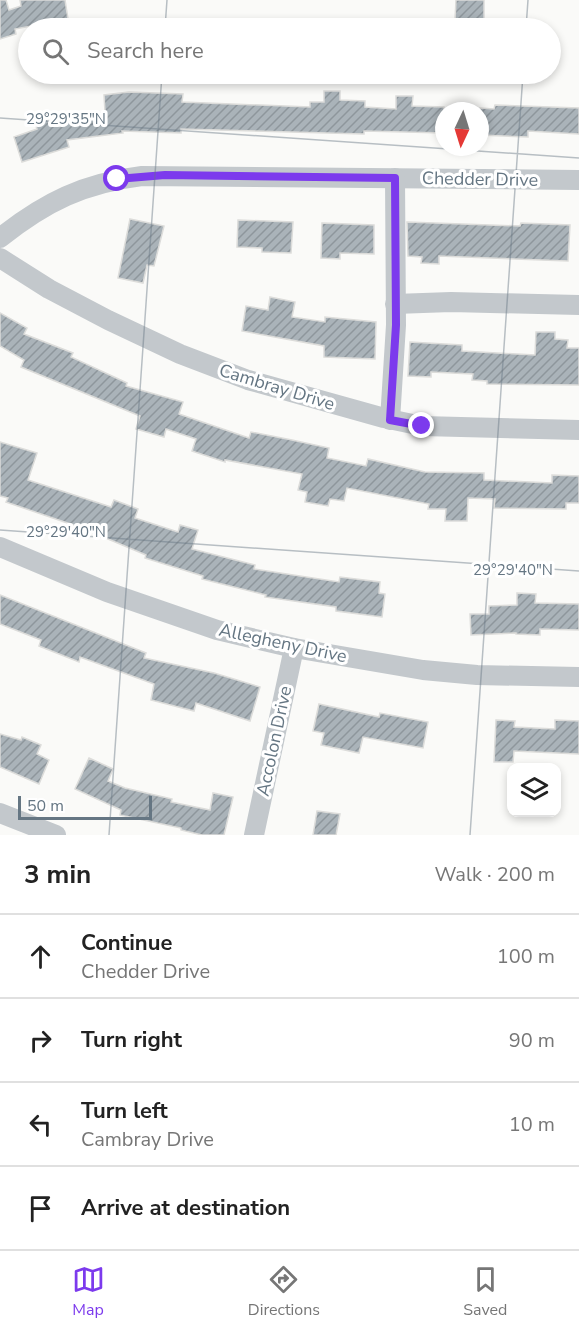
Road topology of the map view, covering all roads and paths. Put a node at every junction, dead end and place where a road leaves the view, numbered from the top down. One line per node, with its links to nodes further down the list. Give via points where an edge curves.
1 (395, 178): 2 (street, Chedder Drive); 3 (street, Chedder Drive, via 165,175 117,179 93,184 48,204); 5 (street)
2 (579, 180)
3 (0, 238)
4 (0, 258): 7 (street, Cambray Drive, via 49,289 180,354 248,380)
5 (395, 304): 6 (street); 7 (street)
6 (579, 305)
7 (390, 420): 8 (street, Cambray Drive, via 462,429)
8 (579, 430)
9 (0, 546): 10 (street, Allegheny Drive, via 107,592 217,630)
10 (294, 648): 11 (street, Allegheny Drive, via 423,670); 14 (street, Accolon Drive)
11 (579, 677)
12 (0, 813): 13 (street)
13 (56, 835)
14 (254, 835)

